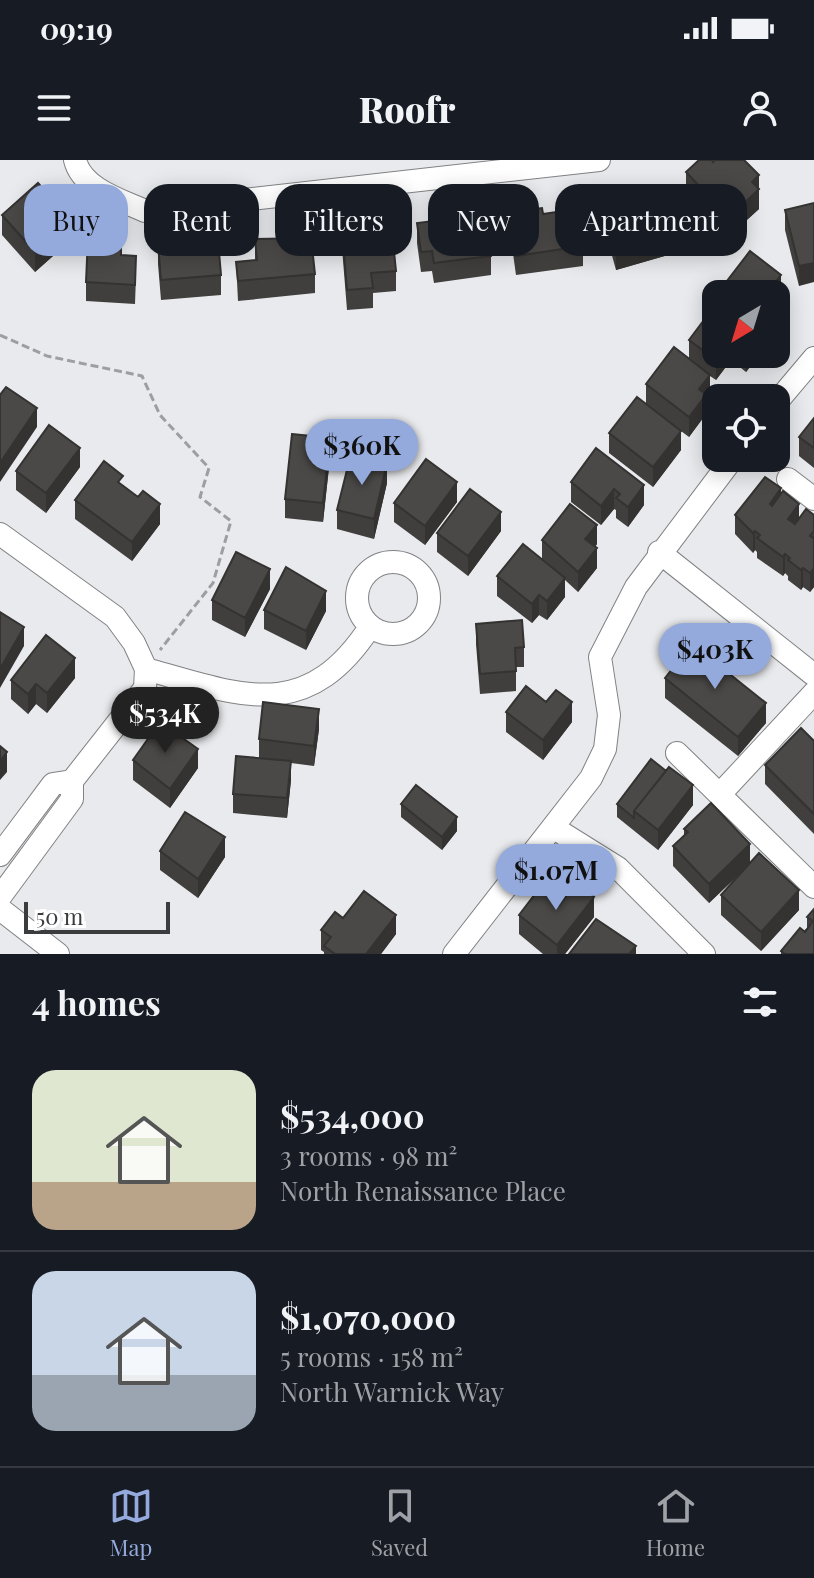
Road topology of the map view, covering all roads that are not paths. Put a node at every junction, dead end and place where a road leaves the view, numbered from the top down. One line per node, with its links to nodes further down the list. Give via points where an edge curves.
1 (599, 160): 2 (street, via 145,211 101,192)
2 (76, 164)
3 (814, 358): 4 (street)
4 (790, 386)
5 (722, 472): 9 (street)
6 (788, 479): 7 (street)
7 (814, 499)
8 (0, 534): 11 (street, via 115,617)
9 (659, 552): 12 (street); 17 (street, via 600,657 609,715 605,749)
10 (370, 627): 11 (street, via 329,676 291,695 234,694)
11 (146, 669): 15 (street, via 145,688)
12 (814, 675)
13 (814, 693): 16 (street)
14 (677, 753): 16 (street)
15 (72, 781): 18 (street, via 53,784); 20 (street, via 72,799)
16 (721, 793): 19 (street)
17 (554, 828): 22 (street); 23 (street, via 618,868)
18 (0, 855)
19 (814, 887)
20 (2, 910): 21 (street)
21 (58, 954)
22 (454, 954)
23 (704, 954)

